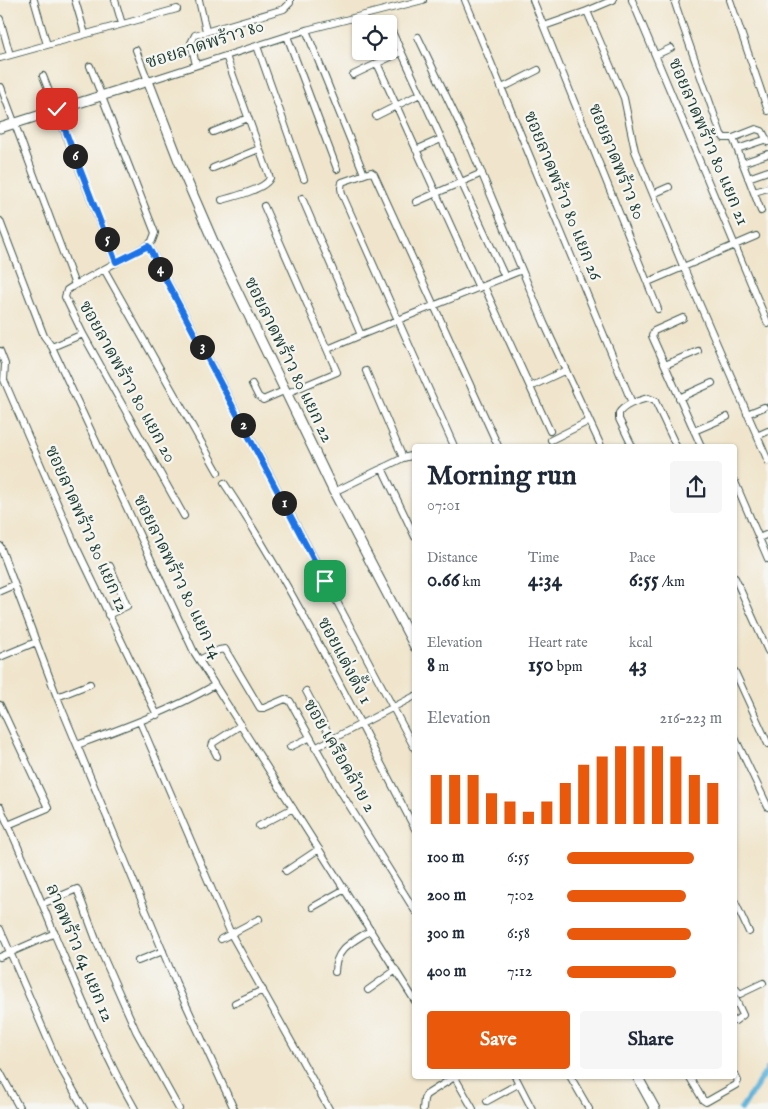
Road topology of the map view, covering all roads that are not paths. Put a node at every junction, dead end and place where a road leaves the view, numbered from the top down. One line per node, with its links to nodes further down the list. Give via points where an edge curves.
1 (34, 0): 26 (street)
2 (75, 0): 22 (street)
3 (115, 0): 18 (street)
4 (199, 0): 21 (street)
5 (290, 0): 21 (street, via 284,8)
6 (423, 0): 14 (street, ซอยลาดพร้าว 80)
7 (465, 0): 43 (street, ซอยลาดพร้าว 80 แยก 26)
8 (533, 0): 19 (street, ซอยลาดพร้าว 80)
9 (613, 0): 15 (street)
10 (632, 0): 32 (street, ซอยลาดพร้าว 80 แยก 21)
11 (676, 0): 54 (street, via 721,134 724,138)
12 (730, 0): 48 (street)
13 (177, 9): 18 (street)
14 (382, 11): 16 (street); 20 (street, ซอยลาดพร้าว 80)
15 (587, 11): 19 (street); 74 (street, via 624,98 632,141)
16 (384, 15)
17 (0, 19): 31 (street)
18 (122, 24): 22 (street)
19 (544, 26): 89 (street, ซอยลาดพร้าว 80)
20 (306, 30): 23 (street, ซอยลาดพร้าว 80); 66 (street)
21 (206, 31): 36 (street, via 192,38)
22 (85, 34): 26 (street)
23 (287, 36): 27 (street, ซอยลาดพร้าว 80); 63 (street)
24 (418, 37): 65 (street)
25 (397, 43): 30 (street)
26 (48, 44): 31 (street)
27 (257, 46): 33 (street, ซอยลาดพร้าว 80); 68 (street)
28 (671, 48): 32 (street)
29 (136, 50): 41 (street)
30 (401, 52): 35 (street); 44 (street)
31 (10, 55): 34 (street)
32 (656, 55): 82 (street, ซอยลาดพร้าว 80 แยก 21)
33 (226, 56): 36 (street, ซอยลาดพร้าว 80); 50 (street)
34 (0, 58)
35 (377, 63): 39 (street); 46 (street)
36 (196, 65): 41 (street, ซอยลาดพร้าว 80)
37 (90, 66): 45 (street)
38 (538, 70): 43 (street)
39 (353, 75)
40 (43, 76): 47 (street)
41 (148, 81): 45 (street, ซอยลาดพร้าว 80); 109 (street, ซอยลาดพร้าว 80 แยก 22, via 213,241)
42 (1, 87): 51 (street)
43 (502, 88): 111 (street, ซอยลาดพร้าว 80 แยก 26)
44 (420, 94): 46 (street); 55 (street)
45 (101, 95): 47 (street, ซอยลาดพร้าว 80); 83 (street, via 155,233)
46 (396, 105): 49 (street); 59 (street)
47 (57, 109): 51 (street, ซอยลาดพร้าว 80); 84 (street)
48 (768, 111)
49 (376, 116)
50 (248, 118): 53 (street); 57 (street)
51 (14, 124): 52 (street, ซอยลาดพร้าว 80); 90 (street)
52 (0, 128)
53 (213, 132)
54 (733, 138): 56 (street, via 756,129 762,131); 58 (street)
55 (441, 139): 59 (street); 69 (street)
56 (767, 141): 58 (street)
57 (259, 149): 62 (street); 76 (street, via 268,172 268,182)
58 (737, 149): 61 (street)
59 (416, 150): 73 (street)
60 (768, 154): 61 (street)
61 (742, 163): 67 (street)
62 (214, 168)
63 (337, 169)
64 (768, 171): 67 (street)
65 (482, 173): 69 (street); 87 (street)
66 (364, 174): 92 (street, via 374,174); 95 (street, via 342,182 341,188)
67 (748, 178): 72 (street)
68 (304, 179)
69 (459, 181): 73 (street); 88 (street)
70 (668, 187): 74 (street)
71 (768, 188): 72 (street)
72 (754, 192): 79 (street)
73 (436, 193): 77 (street); 91 (street)
74 (653, 194): 85 (street)
75 (302, 198): 98 (street)
76 (222, 200)
77 (416, 202)
78 (264, 206): 100 (street)
79 (761, 211)
80 (0, 221): 99 (street, ซอยลาดพร้าว 80 แยก 14, via 44,336)
81 (756, 236): 82 (street)
82 (735, 245): 85 (street); 96 (street, ซอยลาดพร้าว 80 แยก 21)
83 (148, 246): 84 (street, ซอยลาดพร้าว 80 แยก 20); 158 (street)
84 (116, 262): 86 (street, ซอยลาดพร้าว 80 แยก 20)
85 (683, 266): 89 (street); 113 (street)
86 (104, 269): 90 (street, ซอยลาดพร้าว 80 แยก 20); 131 (street)
87 (522, 270): 88 (street); 104 (street)
88 (505, 277): 91 (street)
89 (648, 282): 93 (street, ซอยลาดพร้าว 80)
90 (75, 285): 97 (street, ซอยลาดพร้าว 80 แยก 20, via 67,290 65,297)
91 (481, 286): 92 (street); 108 (street)
92 (435, 305): 95 (street); 122 (street)
93 (658, 309)
94 (683, 318): 103 (street, via 652,334)
95 (399, 320): 98 (street); 121 (street)
96 (768, 324)
97 (83, 334): 99 (street); 135 (street, ซอยลาดพร้าว 80 แยก 20)
98 (361, 335): 100 (street)
99 (52, 347): 150 (street, ซอยลาดพร้าว 80 แยก 14)
100 (328, 350): 109 (street, via 337,372)
101 (0, 351): 145 (street, ซอยลาดพร้าว 80 แยก 12, via 5,364 4,380)
102 (698, 351): 103 (street)
103 (665, 365): 110 (street)
104 (566, 370): 108 (street); 115 (street)
105 (366, 371): 128 (street)
106 (252, 384): 109 (street, via 263,400)
107 (712, 384): 110 (street)
108 (530, 387): 116 (street)
109 (287, 391): 134 (street, ซอยลาดพร้าว 80 แยก 22)
110 (679, 398): 117 (street)
111 (632, 403): 124 (street, via 618,416); 125 (street, via 653,399)
112 (764, 407): 113 (street)
113 (747, 414): 119 (street)
114 (727, 417): 117 (street)
115 (589, 421): 120 (street); 123 (street)
116 (550, 431)
117 (694, 431): 126 (street)
118 (768, 431): 119 (street)
119 (757, 436): 129 (street)
120 (551, 440)
121 (453, 444)
122 (497, 444)
123 (601, 444)
124 (631, 444)
125 (675, 444)
126 (700, 444)
127 (412, 456): 128 (street)
128 (402, 458): 130 (street)
129 (768, 461)
130 (382, 468): 134 (street); 136 (street)
131 (218, 472)
132 (224, 483): 162 (street, ซอยแต่งตั้ง 1, via 290,591)
133 (737, 487): 138 (street)
134 (334, 492): 146 (street, ซอยลาดพร้าว 80 แยก 22)
135 (184, 516)
136 (412, 531)
137 (768, 534): 138 (street)
138 (759, 538): 140 (street)
139 (0, 546): 143 (street)
140 (768, 559)
141 (110, 566): 145 (street, via 127,606)
142 (737, 582): 148 (street)
143 (14, 585): 144 (street); 147 (street)
144 (0, 591)
145 (108, 615): 159 (street, ซอยลาดพร้าว 80 แยก 12)
146 (412, 641)
147 (36, 642): 149 (street); 155 (street)
148 (768, 651)
149 (0, 657)
150 (199, 660): 153 (street, ซอยลาดพร้าว 80 แยก 14); 163 (street, ซอย เครือคล้าย 2, via 225,649 260,708 287,699)
151 (737, 676): 167 (street)
152 (90, 684): 155 (street)
153 (215, 685): 159 (street); 161 (street, ซอยลาดพร้าว 80 แยก 14)
154 (306, 691): 164 (street)
155 (57, 697): 168 (street)
156 (412, 698): 158 (street)
157 (0, 704): 176 (street, via 48,808)
158 (393, 708): 162 (street); 166 (street)
159 (157, 715): 160 (street)
160 (140, 722): 168 (street); 190 (street)
161 (241, 725): 171 (street, via 212,744); 174 (street, ซอยลาดพร้าว 80 แยก 14)
162 (360, 725): 164 (street); 175 (street, ซอยแต่งตั้ง 1)
163 (309, 738): 169 (street); 170 (street, ซอย เครือคล้าย 2)
164 (332, 740): 170 (street)
165 (737, 742): 173 (street)
166 (412, 743)
167 (768, 744)
168 (77, 745): 192 (street)
169 (290, 747)
170 (315, 748): 182 (street, ซอย เครือคล้าย 2)
171 (217, 756)
172 (0, 807): 176 (street, ลาดพร้าว 64 แยก 12)
173 (768, 807)
174 (293, 808): 177 (street); 178 (street, ซอยลาดพร้าว 80 แยก 14)
175 (412, 823)
176 (8, 826): 181 (street, ลาดพร้าว 64 แยก 12)
177 (259, 826)
178 (319, 849): 179 (street); 180 (street, ซอยลาดพร้าว 80 แยก 14)
179 (286, 871)
180 (345, 889): 183 (street); 187 (street, ซอยลาดพร้าว 80 แยก 14)
181 (42, 904): 189 (street, ลาดพร้าว 64 แยก 12); 219 (street, via 77,889 136,1031)
182 (412, 906)
183 (313, 907)
184 (737, 912): 188 (street)
185 (260, 919): 190 (street)
186 (0, 929): 193 (street)
187 (371, 930): 196 (street, ซอยลาดพร้าว 80 แยก 14); 197 (street, via 339,953)
188 (749, 932)
189 (55, 933): 193 (street); 218 (street, ลาดพร้าว 64 แยก 12, via 107,1056)
190 (231, 934): 191 (street); 199 (street)
191 (221, 939)
192 (162, 951): 195 (street); 220 (street)
193 (10, 952): 194 (street); 217 (street, via 58,1063)
194 (0, 957)
195 (138, 961)
196 (396, 970): 200 (street); 202 (street, ซอยลาดพร้าว 80 แยก 14)
197 (335, 972)
198 (763, 983): 201 (street, via 740,994)
199 (262, 990): 204 (street); 221 (street)
200 (368, 990)
201 (737, 990)
202 (412, 994)
203 (737, 1002): 205 (street, via 743,1015)
204 (235, 1003)
205 (737, 1020)
206 (0, 1072): 216 (street)
207 (451, 1079): 222 (street, via 426,1096)
208 (457, 1079): 223 (street)
209 (516, 1079): 214 (street)
210 (572, 1079): 225 (street)
211 (639, 1079): 226 (street)
212 (691, 1079): 213 (street, via 706,1102 736,1085)
213 (737, 1079)
214 (518, 1084): 215 (street); 224 (street)
215 (487, 1101)
216 (20, 1109)
217 (84, 1109)
218 (135, 1109)
219 (179, 1109)
220 (234, 1109)
221 (329, 1109)
222 (422, 1109)
223 (473, 1109)
224 (532, 1109)
225 (589, 1109)
226 (655, 1109)

